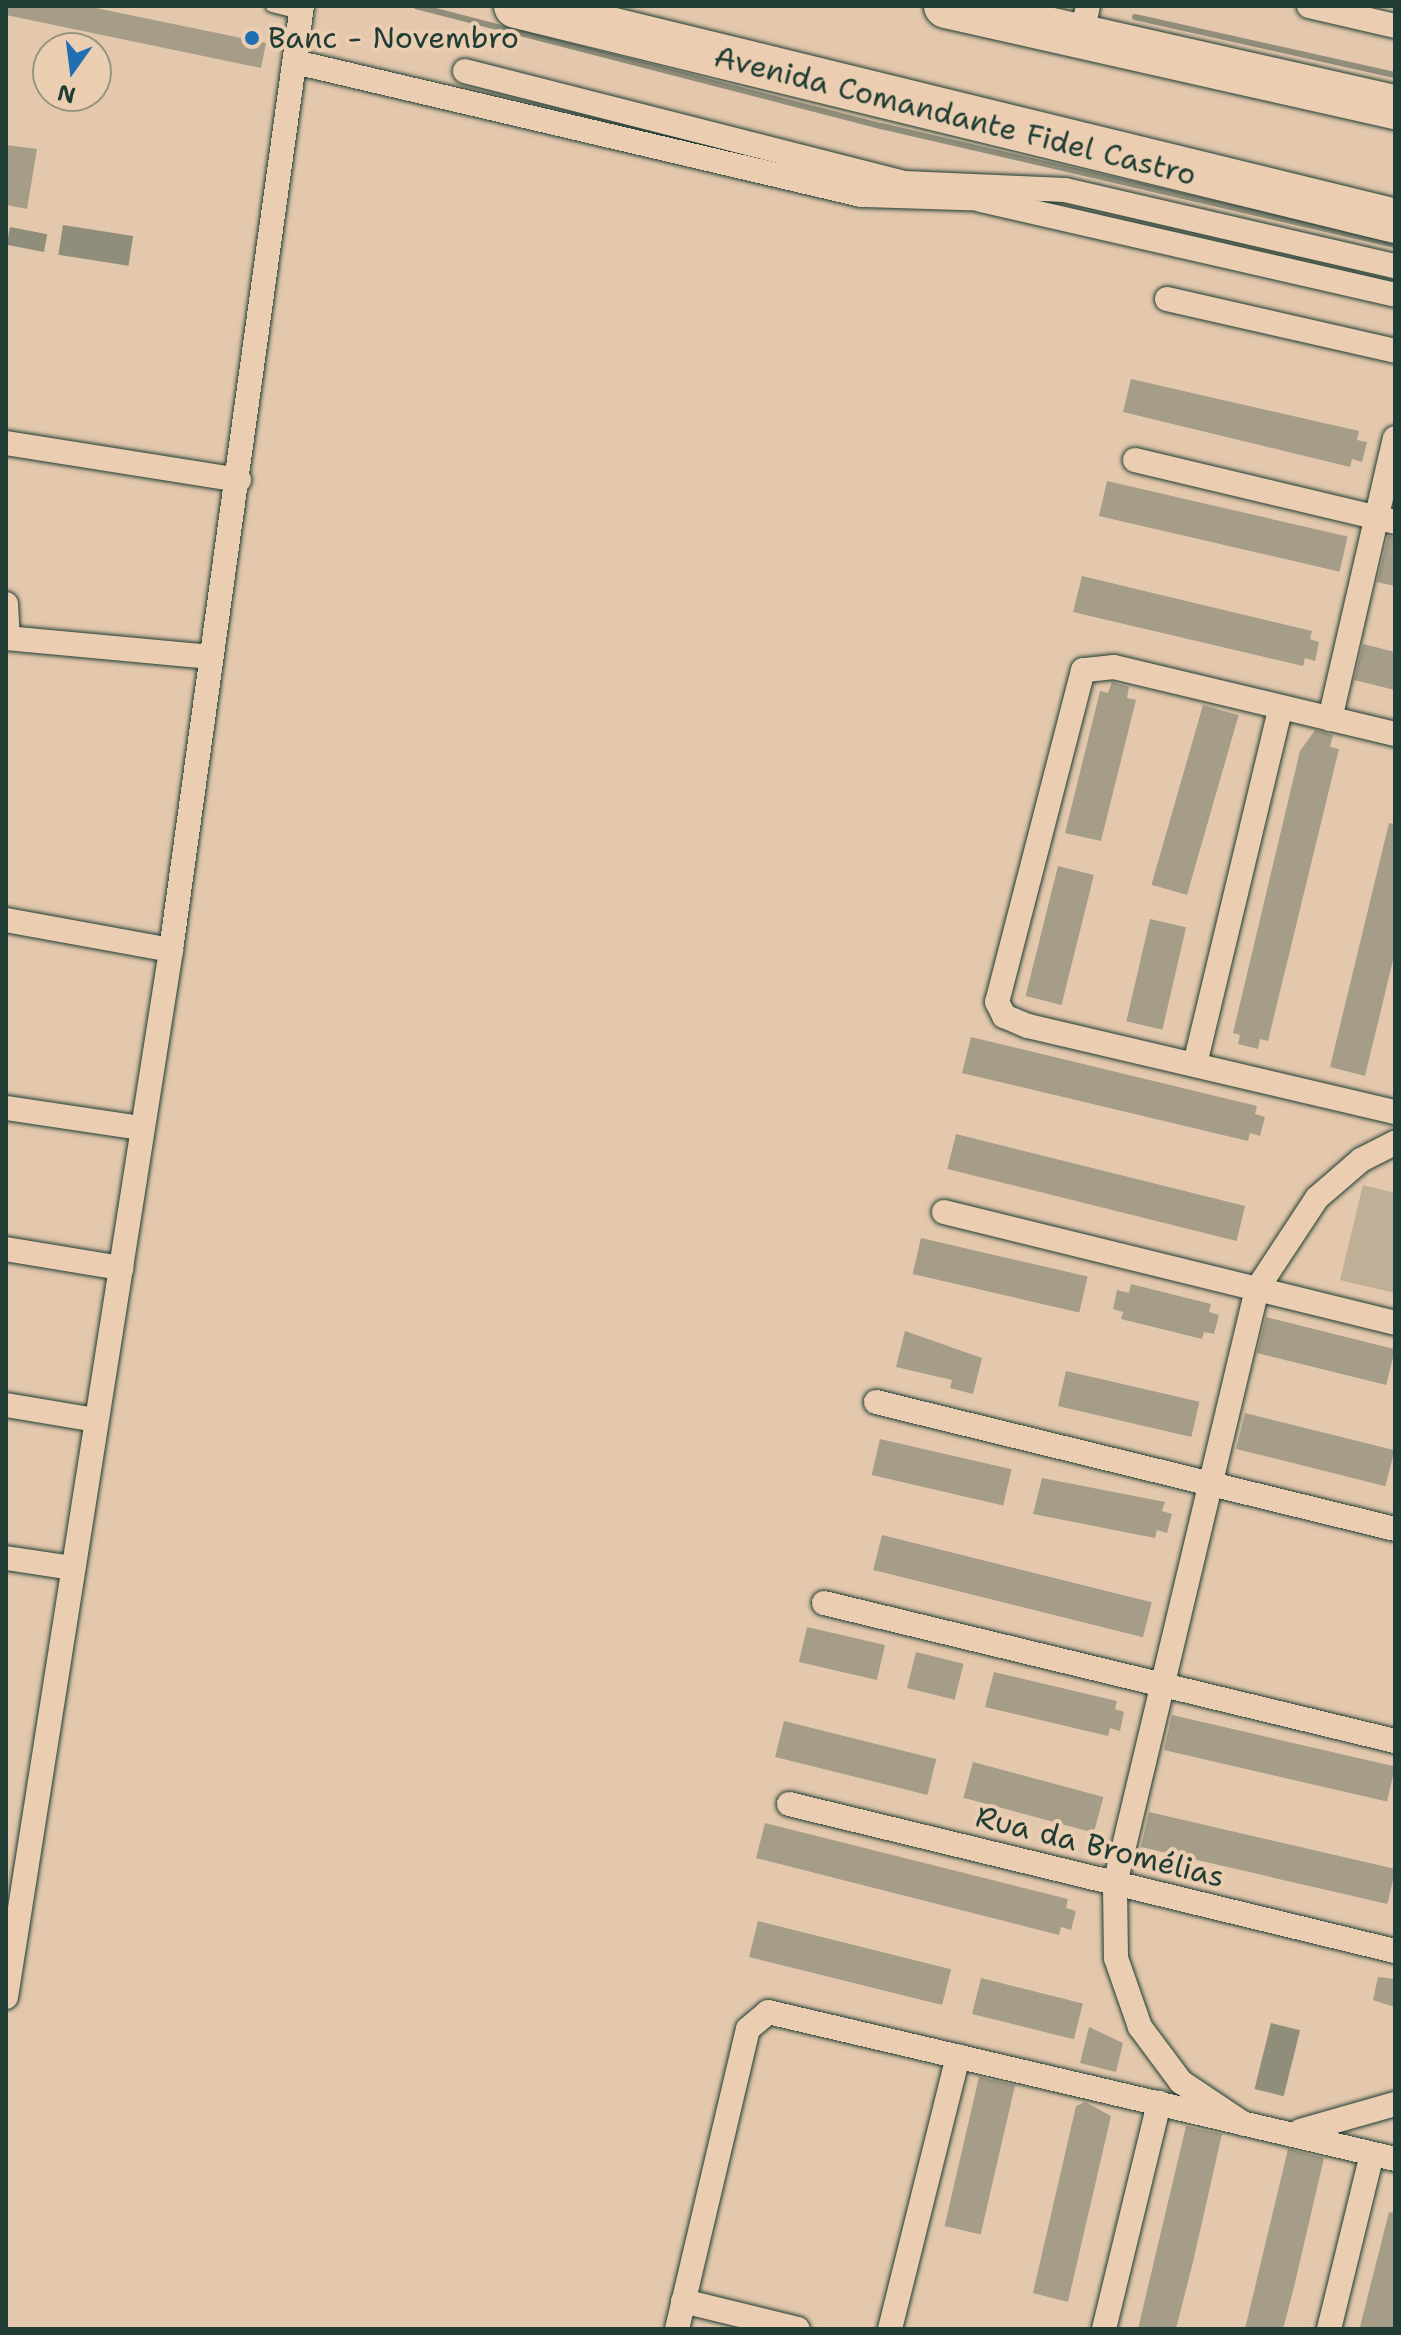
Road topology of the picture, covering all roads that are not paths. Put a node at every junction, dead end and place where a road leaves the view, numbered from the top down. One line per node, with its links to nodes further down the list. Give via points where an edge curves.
1 (272, 6): 5 (lane)
2 (516, 6): 13 (highway, Avenida Comandante Fidel Castro)
3 (946, 6): 7 (highway)
4 (1309, 6): 6 (street)
5 (302, 10): 8 (street)
6 (1391, 18)
7 (1085, 21): 10 (highway)
8 (295, 62): 12 (street, via 764,175 909,201); 21 (street)
9 (465, 71): 11 (street, via 905,183)
10 (1395, 107)
11 (1065, 190): 12 (street); 14 (street)
12 (981, 200): 15 (street)
13 (1395, 221)
14 (1395, 266)
15 (1395, 295)
16 (1167, 299): 17 (street)
17 (1395, 351)
18 (1395, 438): 22 (street)
19 (6, 443): 21 (street)
20 (1135, 460): 22 (street)
21 (239, 480): 25 (street)
22 (1386, 520): 27 (street)
23 (6, 604): 24 (street)
24 (7, 638): 25 (street)
25 (211, 657): 30 (street)
26 (1281, 707): 27 (street); 31 (street); 31 (street, via 1114,667 1079,674 1000,984 998,1007 1016,1023)
27 (1330, 719): 28 (street)
28 (1395, 734)
29 (6, 920): 30 (street)
30 (171, 950): 34 (street)
31 (1195, 1064): 33 (street)
32 (6, 1108): 34 (street)
33 (1395, 1114): 35 (street)
34 (140, 1128): 38 (street)
35 (1392, 1145): 39 (street, via 1317,1198)
36 (944, 1212): 39 (street)
37 (6, 1249): 38 (street)
38 (121, 1268): 43 (street)
39 (1257, 1289): 40 (street); 44 (street)
40 (1395, 1323)
41 (876, 1402): 44 (street)
42 (6, 1405): 43 (street)
43 (96, 1420): 47 (street)
44 (1211, 1484): 45 (street); 49 (street)
45 (1395, 1529)
46 (6, 1558): 47 (street)
47 (73, 1568): 54 (street)
48 (824, 1603): 49 (street)
49 (1164, 1685): 50 (street); 52 (street)
50 (1395, 1741)
51 (789, 1804): 52 (street, Rua da Bromélias)
52 (1115, 1884): 53 (street, Rua da Bromélias); 55 (street, via 1120,1980)
53 (1395, 1951)
54 (6, 1997)
55 (1153, 2050): 57 (street, via 1150,2081); 60 (street, via 1196,2096)
56 (958, 2056): 57 (street); 63 (street, via 782,2011 757,2016 748,2029); 66 (street)
57 (1126, 2095): 58 (street)
58 (1159, 2103): 60 (street); 67 (street)
59 (1393, 2105): 61 (street, via 1331,2127); 62 (street, via 1379,2140)
60 (1244, 2124): 61 (street)
61 (1282, 2132): 62 (street)
62 (1385, 2157): 68 (street)
63 (683, 2301): 64 (street); 65 (street)
64 (677, 2329)
65 (798, 2329)
66 (890, 2329)
67 (1104, 2329)
68 (1329, 2329)

